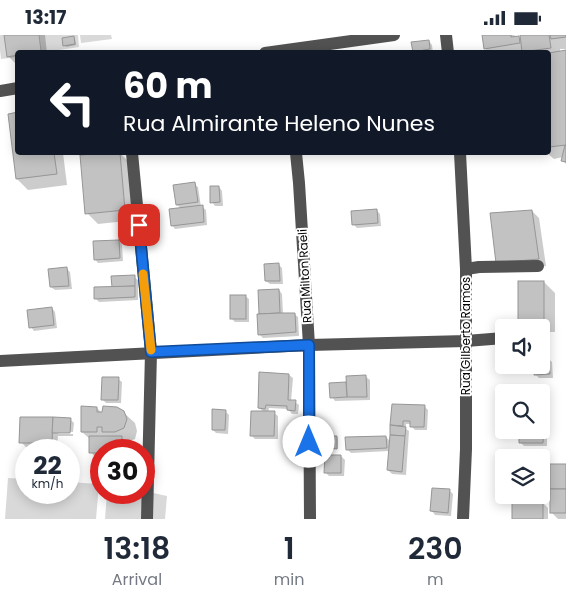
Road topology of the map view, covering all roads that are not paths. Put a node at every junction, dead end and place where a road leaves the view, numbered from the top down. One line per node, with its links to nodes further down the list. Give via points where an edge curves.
1 (394, 35): 3 (street)
2 (446, 35): 4 (street)
3 (287, 50)
4 (448, 50)
5 (15, 88): 6 (street)
6 (0, 91)
7 (132, 155): 15 (street)
8 (296, 155): 14 (street, Rua Milton Raeli)
9 (460, 155): 11 (street, Rua Gilberto Ramos)
10 (538, 266): 11 (street)
11 (466, 269): 13 (street, Rua Gilberto Ramos)
12 (495, 339): 13 (street)
13 (466, 341): 14 (street); 19 (street, Rua Gilberto Ramos)
14 (309, 345): 15 (street); 18 (street, Rua Milton Raeli)
15 (151, 352): 16 (street); 17 (street)
16 (0, 361)
17 (147, 519)
18 (310, 519)
19 (463, 519)

